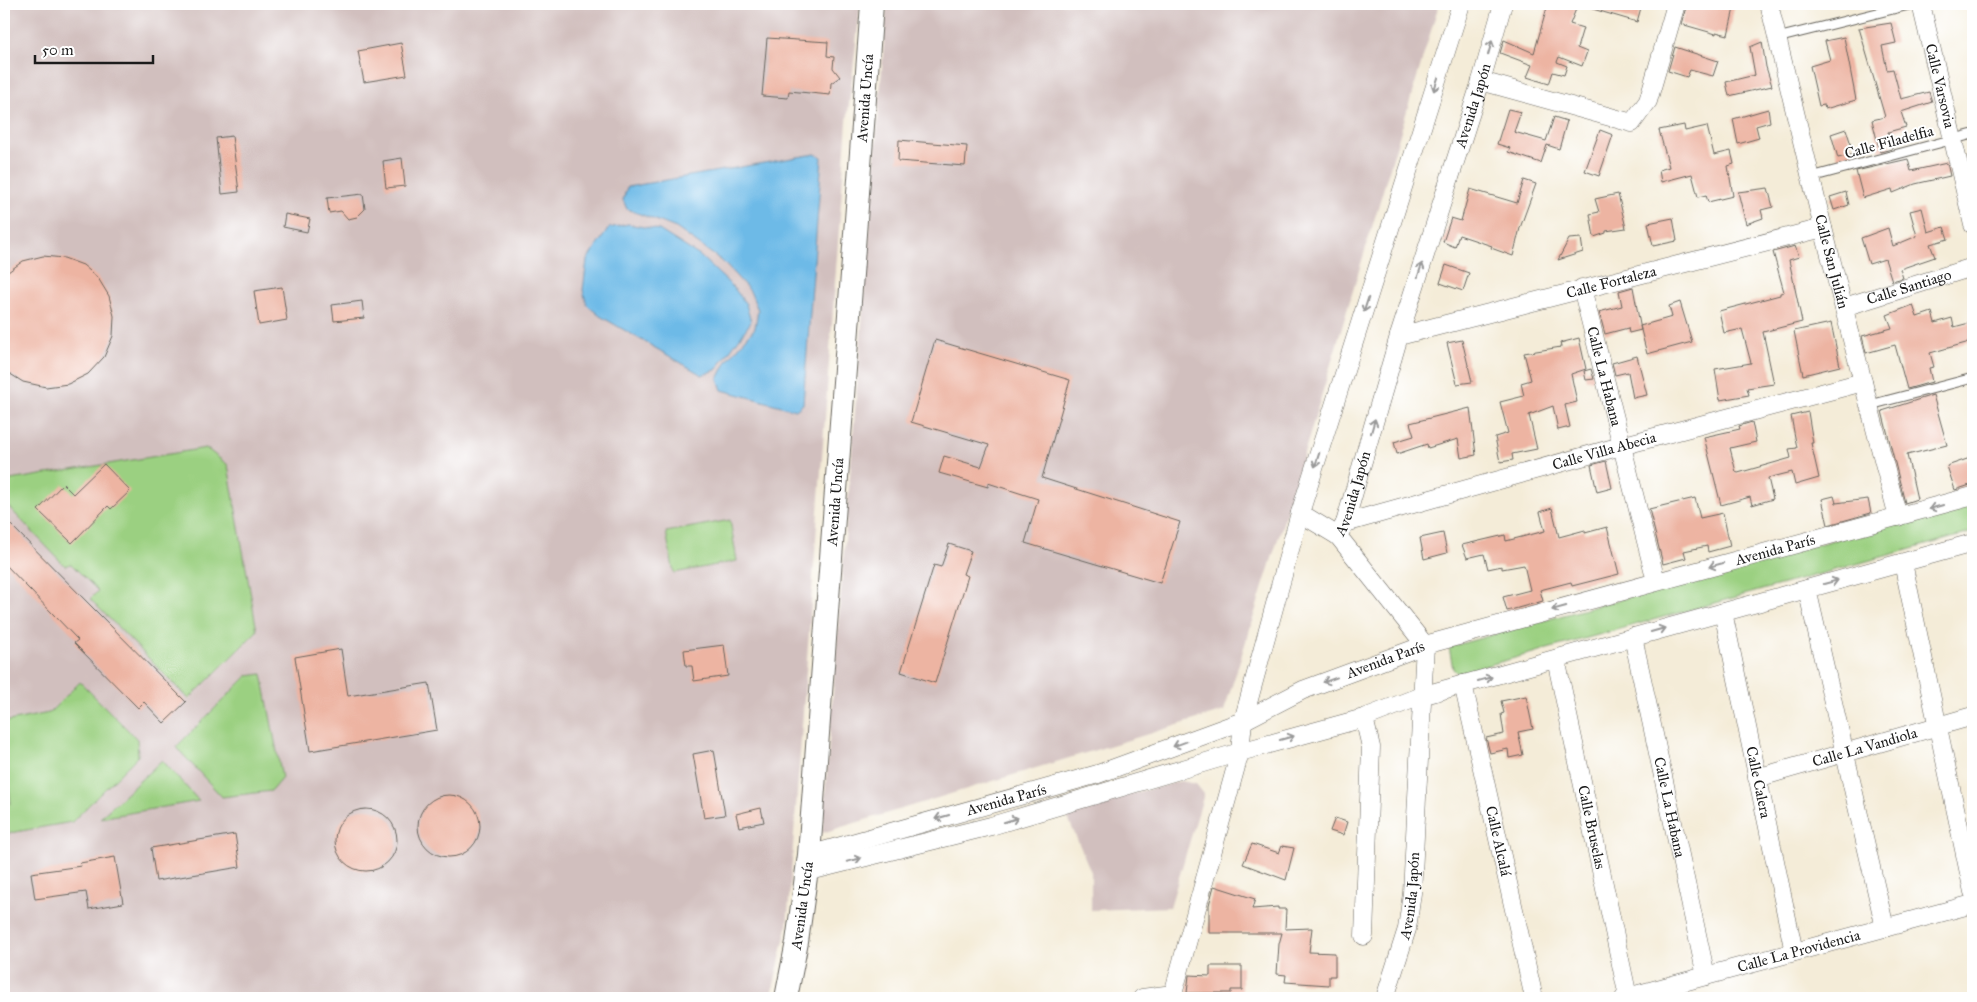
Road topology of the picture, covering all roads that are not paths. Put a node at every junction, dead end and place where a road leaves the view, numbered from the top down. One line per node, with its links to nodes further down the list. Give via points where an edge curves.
1 (872, 4): 44 (street, Avenida Uncía)
2 (1461, 4): 24 (street, one-way to 24)
3 (1502, 4): 9 (street, Avenida Japón, one-way to 3)
4 (1676, 4): 9 (street, via 1648,101 1632,123)
5 (1769, 4): 8 (street, Calle San Julián)
6 (1913, 4): 8 (lane)
7 (1921, 4): 11 (street, Calle Varsovia)
8 (1777, 38): 12 (street, Calle San Julián)
9 (1481, 81): 18 (street, Avenida Japón, one-way to 9)
10 (1973, 134): 11 (lane, Calle Filadelfia)
11 (1953, 140): 12 (lane, Calle Filadelfia); 13 (street, Calle Varsovia)
12 (1811, 177): 14 (street, Calle San Julián)
13 (1973, 224)
14 (1823, 228): 16 (street, Calle Fortaleza); 17 (street, Calle San Julián)
15 (1973, 267): 17 (street, Calle Santiago)
16 (1582, 288): 18 (street, Calle Fortaleza); 22 (street, Calle La Habana)
17 (1844, 307): 20 (street, Calle San Julián)
18 (1399, 336): 26 (street, Avenida Japón, one-way to 18)
19 (1973, 378): 21 (lane)
20 (1863, 382): 21 (street, Calle San Julián); 22 (street, Calle Villa Abecia)
21 (1870, 405): 25 (street, Calle San Julián)
22 (1621, 446): 26 (street, Calle Villa Abecia); 29 (street, Calle La Habana)
23 (1973, 496): 25 (street, Avenida París, one-way to 25)
24 (1300, 513): 26 (street); 39 (street)
25 (1898, 517): 29 (street, Avenida París, one-way to 29)
26 (1342, 529): 33 (street, Avenida Japón)
27 (1973, 543): 28 (street, Avenida París)
28 (1903, 563): 30 (street, Avenida París, one-way to 28); 40 (street)
29 (1656, 581): 33 (street, Avenida París, one-way to 33)
30 (1807, 589): 31 (street, Avenida París); 42 (street)
31 (1723, 612): 32 (street, Avenida París, one-way to 31); 43 (street, Calle Calera)
32 (1633, 637): 34 (street, Avenida París); 50 (street, Calle La Habana)
33 (1425, 645): 36 (street, Avenida Japón); 39 (street, Avenida París, one-way to 39, via 1303,690)
34 (1556, 659): 35 (street, Avenida París, one-way to 34); 56 (street, Calle Bruselas)
35 (1463, 684): 36 (street, Avenida París); 55 (street, Calle Alcalá)
36 (1421, 696): 38 (street, Avenida París); 54 (street, Avenida Japón, via 1412,893 1407,928)
37 (1973, 716): 40 (street, Calle La Vandiola)
38 (1364, 718): 41 (street, Avenida París, one-way to 38); 48 (street, via 1371,747)
39 (1243, 721): 41 (street); 44 (street, Avenida París, one-way to 44, via 1098,774)
40 (1937, 726): 42 (street, Calle La Vandiola); 45 (street)
41 (1240, 752): 44 (street, Avenida París, one-way to 41, via 991,826); 51 (street)
42 (1845, 753): 43 (street, Calle La Vandiola); 47 (street)
43 (1757, 778): 49 (street, Calle Calera)
44 (808, 863): 52 (street, Avenida Uncía)
45 (1973, 892)
46 (1973, 904): 47 (street, Calle La Providencia)
47 (1885, 928): 49 (street, Calle La Providencia)
48 (1364, 936)
49 (1794, 952): 50 (street, Calle La Providencia)
50 (1706, 976): 56 (street, Calle La Providencia)
51 (1173, 996): 53 (street)
52 (786, 998)
53 (1142, 998)
54 (1385, 998)
55 (1534, 998)
56 (1626, 998)

